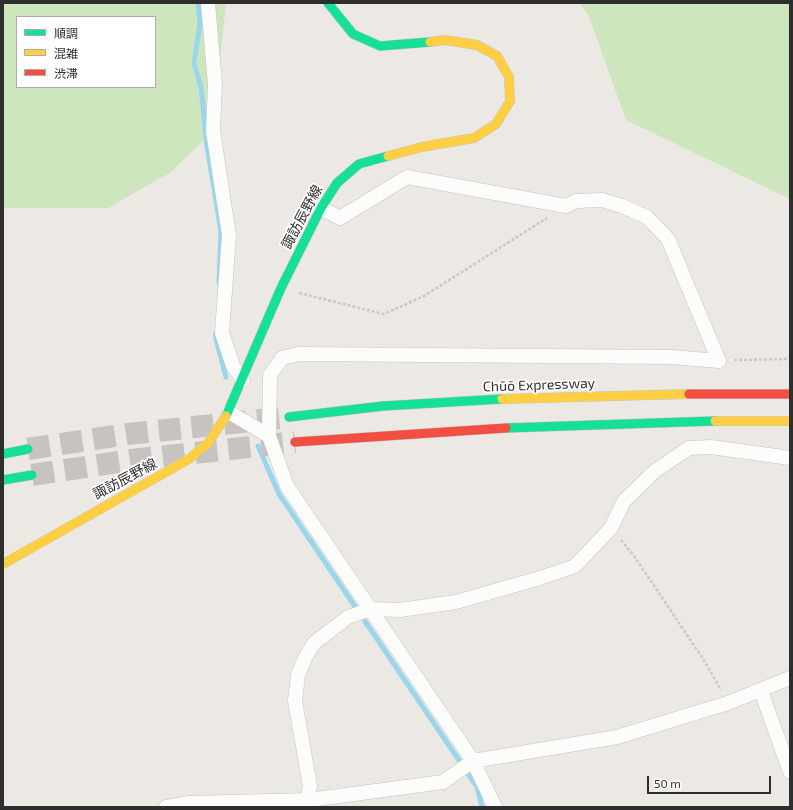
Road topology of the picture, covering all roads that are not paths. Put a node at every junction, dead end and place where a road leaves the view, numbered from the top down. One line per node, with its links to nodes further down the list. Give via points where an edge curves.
1 (208, 3): 4 (street, via 215,84 213,131 229,235 222,334 233,366)
2 (328, 3): 3 (main road, 諏訪辰野線, via 353,34 380,46 445,40 477,44 497,56 509,77 510,101 496,124 474,138 422,147 359,164 337,183)
3 (321, 208): 4 (main road, 諏訪辰野線, via 281,288); 9 (street, via 340,218 407,178 566,206 576,201 602,200 622,206 647,217 668,240 719,361 672,357 299,354 282,358 270,375)
4 (243, 380): 6 (main road, 諏訪辰野線)
5 (790, 394): 7 (main road, Chūō Expressway, via 493,399 383,406)
6 (229, 412): 9 (street); 16 (main road, 諏訪辰野線, via 208,443 189,459)
7 (289, 416)
8 (790, 421): 10 (main road, via 687,421 490,429)
9 (269, 436): 17 (street, via 287,486)
10 (295, 442)
11 (28, 449): 12 (main road)
12 (3, 454)
13 (790, 458): 17 (street, via 711,446 689,448 655,471 624,501 611,528 575,566 456,602 400,610)
14 (32, 475): 15 (main road)
15 (3, 480)
16 (3, 564)
17 (371, 609): 20 (street); 22 (street, via 348,617 314,643 298,675 296,701 310,786)
18 (790, 678): 19 (street)
19 (761, 691): 20 (street, via 617,737); 21 (street)
20 (473, 761): 22 (street, via 443,782); 24 (street)
21 (790, 772)
22 (307, 804): 23 (street, via 190,803)
23 (166, 807)
24 (494, 807)

